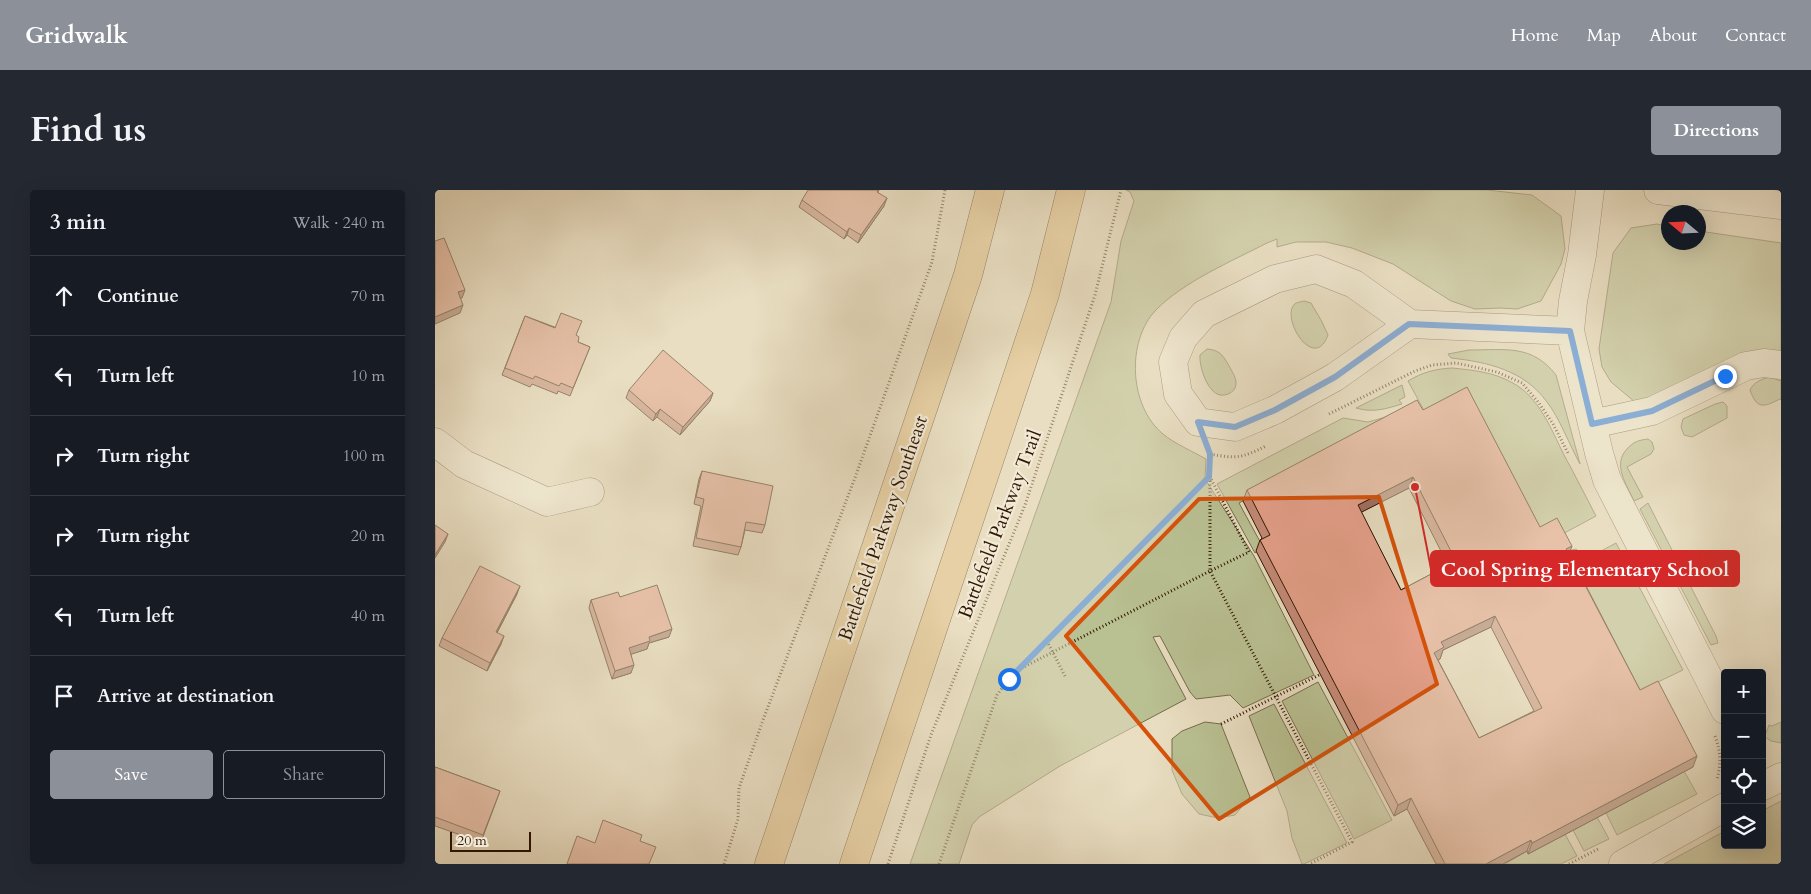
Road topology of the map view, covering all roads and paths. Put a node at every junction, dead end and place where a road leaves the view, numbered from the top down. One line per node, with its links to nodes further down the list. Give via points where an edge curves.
1 (945, 190): 32 (path, via 931,262 739,788 738,819)
2 (990, 190): 33 (main road, Battlefield Parkway Southeast, via 968,275)
3 (1071, 190): 34 (main road, via 1045,294)
4 (1121, 190): 35 (path, Battlefield Parkway Trail, via 1095,296 1031,488 931,735)
5 (1590, 190): 9 (street)
6 (1658, 190): 7 (street)
7 (1781, 205)
8 (1409, 324): 9 (street); 12 (street, via 1335,377 1275,410 1235,427); 12 (street, via 1354,284 1316,269 1275,279 1204,314 1183,338 1173,362 1175,378 1178,394)
9 (1570, 331): 13 (street)
10 (1781, 364): 13 (street, via 1746,366 1652,411)
11 (1326, 416): 17 (path, via 1415,371 1432,365 1456,363 1497,372 1522,383 1553,424)
12 (1198, 422): 16 (path)
13 (1592, 424): 27 (street, via 1607,480)
14 (435, 442): 19 (street, via 464,464 547,502)
15 (1273, 442): 16 (path, via 1247,456)
16 (1210, 454): 18 (path)
17 (1571, 459)
18 (1209, 477): 20 (path); 20 (path, via 1249,552); 21 (path)
19 (590, 492)
20 (1210, 570): 22 (path); 26 (path)
21 (1047, 641): 22 (path); 23 (path)
22 (1053, 651): 23 (path); 25 (path)
23 (1020, 669): 36 (path, via 997,695)
24 (1319, 675): 26 (path)
25 (1066, 678)
26 (1276, 696): 28 (path); 37 (path, via 1352,842)
27 (1719, 720): 29 (path, via 1721,765)
28 (1221, 724)
29 (1717, 781)
30 (1721, 809): 31 (street)
31 (1613, 855): 38 (path)
32 (724, 864)
33 (769, 864)
34 (854, 864)
35 (887, 864)
36 (939, 864)
37 (1310, 864)
38 (1569, 864)

